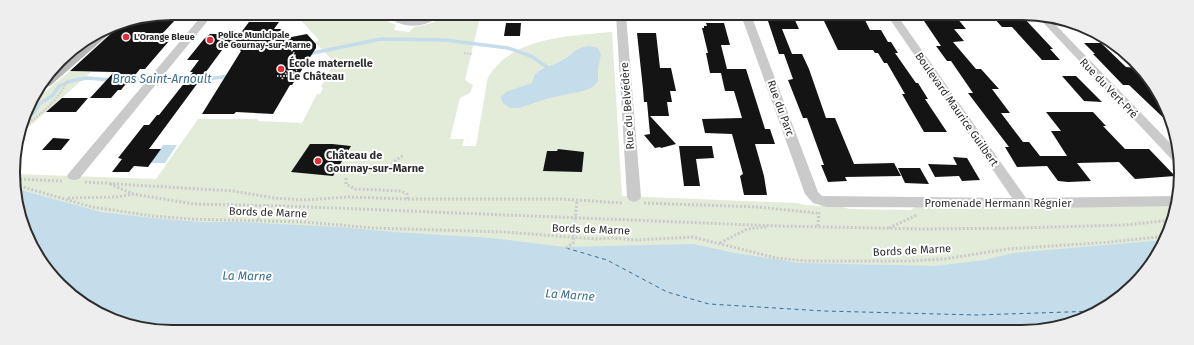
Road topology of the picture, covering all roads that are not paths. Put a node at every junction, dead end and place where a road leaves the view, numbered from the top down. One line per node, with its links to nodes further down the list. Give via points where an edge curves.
1 (203, 20): 13 (street)
2 (400, 20): 3 (street)
3 (426, 20)
4 (621, 20): 14 (street, Rue du Belvédère)
5 (748, 20): 17 (street, Rue du Parc, via 812,194)
6 (895, 20): 16 (street, Boulevard Maurice Guilbert)
7 (1048, 22): 12 (street, Rue du Vert-Pré)
8 (79, 53): 10 (main road)
9 (74, 56): 11 (main road)
10 (66, 64)
11 (60, 73)
12 (1173, 154)
13 (74, 176)
14 (637, 200)
15 (1171, 202): 16 (street, Promenade Hermann Régnier)
16 (1022, 203): 17 (street, Promenade Hermann Régnier, via 827,202)
17 (819, 206)

